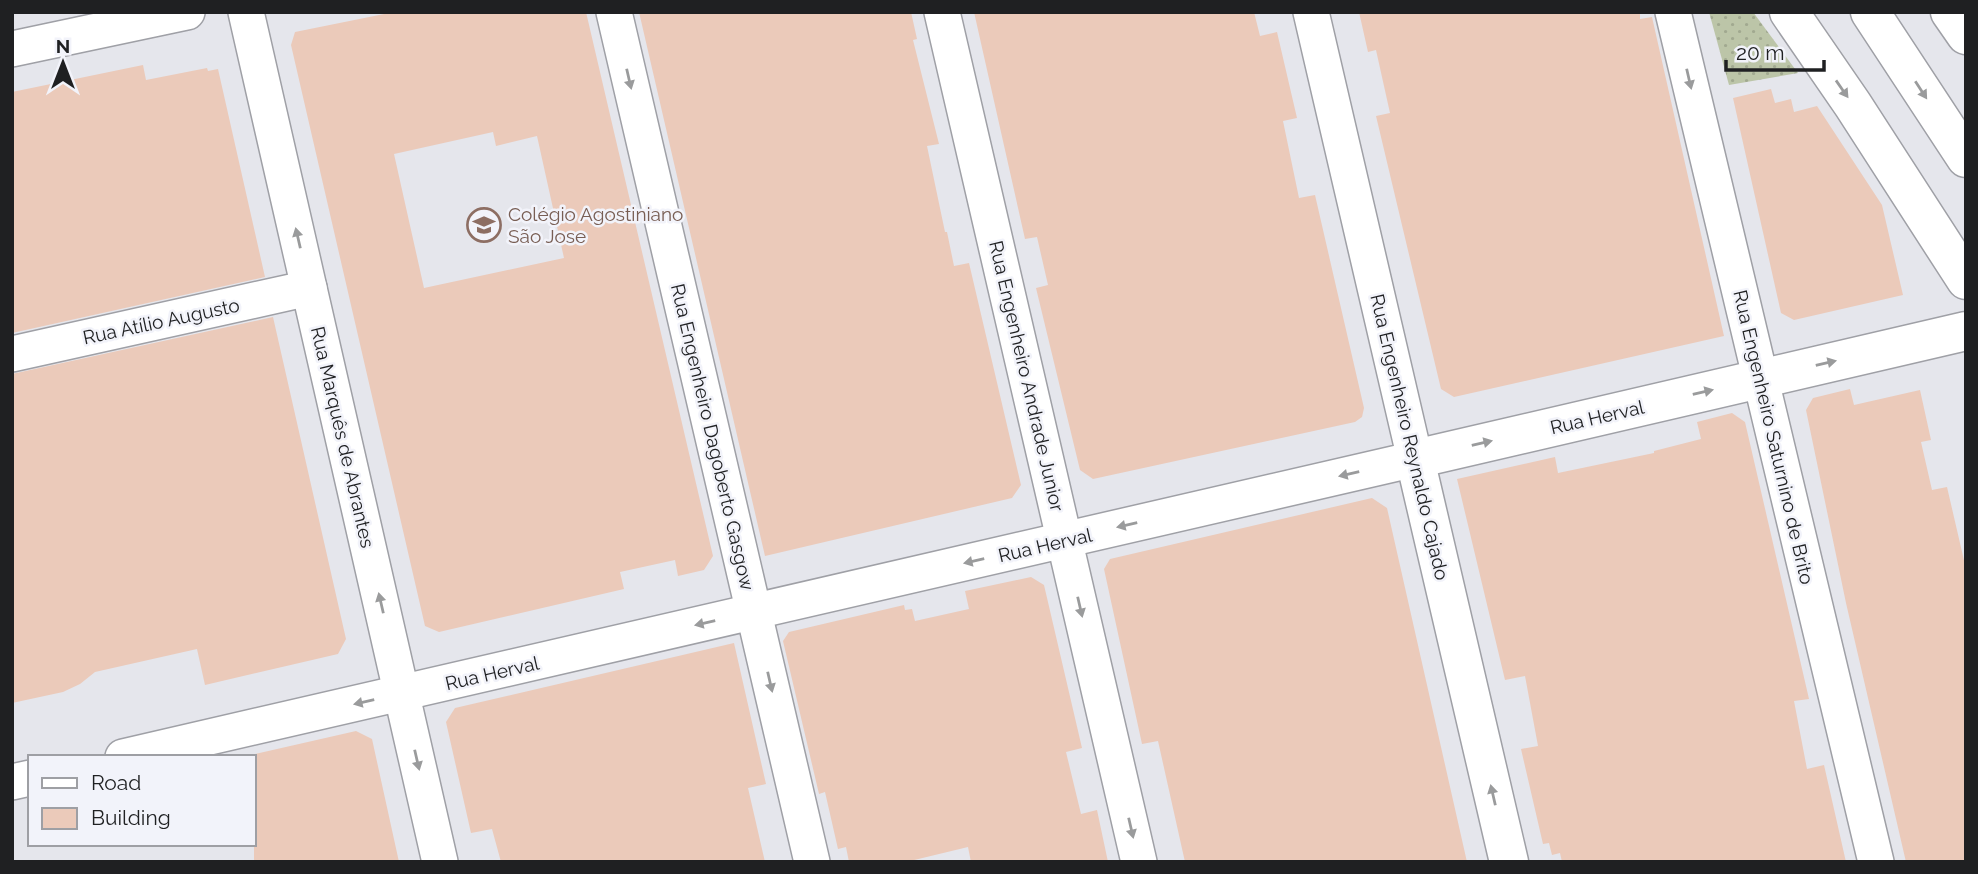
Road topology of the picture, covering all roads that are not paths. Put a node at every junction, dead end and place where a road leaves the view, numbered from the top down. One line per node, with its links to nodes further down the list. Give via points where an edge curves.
1 (187, 12): 11 (street)
2 (246, 12): 14 (street, Rua Marquês de Abrantes, one-way to 2)
3 (614, 12): 20 (street, Rua Engenheiro Dagoberto Gasgow, one-way to 20)
4 (942, 12): 19 (street, Rua Engenheiro Andrade Junior)
5 (1311, 12): 18 (street, Rua Engenheiro Reynaldo Cajado)
6 (1673, 12): 17 (street, Rua Engenheiro Saturnino de Brito, one-way to 17)
7 (1789, 12): 13 (main road, one-way to 13)
8 (1870, 12): 12 (main road, one-way to 12)
9 (1950, 12): 10 (main road)
10 (1966, 34)
11 (12, 49)
12 (1966, 158)
13 (1966, 280)
14 (309, 288): 16 (street, Rua Atílio Augusto); 21 (street, Rua Marquês de Abrantes, one-way to 14)
15 (1966, 331): 17 (main road, Rua Herval, one-way to 15)
16 (12, 354)
17 (1760, 379): 18 (main road, Rua Herval, one-way to 17); 27 (street, Rua Engenheiro Saturnino de Brito)
18 (1415, 459): 19 (street, Rua Herval, one-way to 19); 26 (main road, Rua Engenheiro Reynaldo Cajado, one-way to 18)
19 (1065, 540): 20 (street, Rua Herval, one-way to 20); 25 (street, Rua Engenheiro Andrade Junior, one-way to 25)
20 (754, 612): 21 (street, Rua Herval, one-way to 21); 24 (street, Rua Engenheiro Dagoberto Gasgow, one-way to 24)
21 (402, 694): 22 (street, Rua Herval, one-way to 22); 23 (street, Rua Marquês de Abrantes, one-way to 23)
22 (132, 755)
23 (440, 862)
24 (812, 862)
25 (1139, 862)
26 (1509, 862)
27 (1876, 862)

